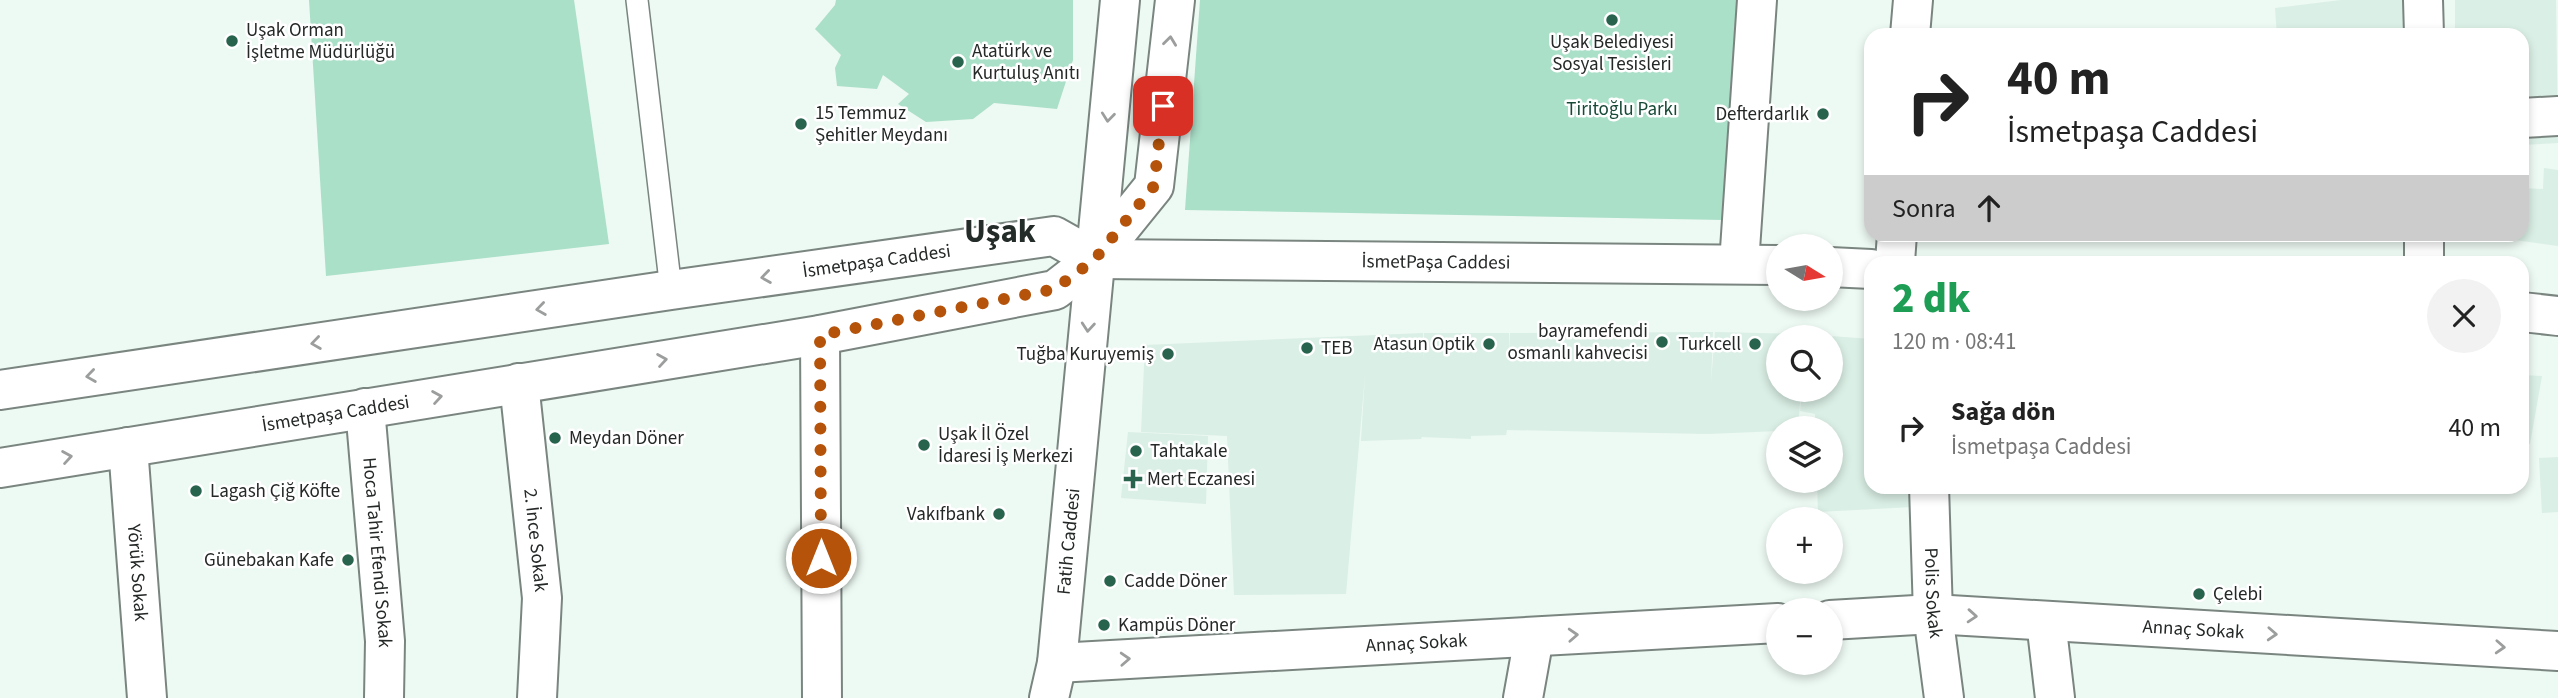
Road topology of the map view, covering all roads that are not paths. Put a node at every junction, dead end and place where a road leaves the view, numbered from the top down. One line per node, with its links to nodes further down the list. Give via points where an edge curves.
1 (637, 0): 16 (lane)
2 (1120, 0): 11 (street, Fatih Caddesi, one-way to 11)
3 (1175, 0): 11 (street, one-way to 3, via 1154,186)
4 (1757, 0): 12 (street)
5 (1913, 0): 7 (street)
6 (2423, 0): 8 (street)
7 (1911, 28)
8 (2424, 28)
9 (2558, 116): 10 (street)
10 (2529, 118)
11 (1095, 259): 12 (street, İsmetPaşa Caddesi); 16 (street, İsmetpaşa Caddesi, one-way to 16, via 1054,236); 19 (street, İsmetpaşa Caddesi, via 1055,289); 32 (street, Fatih Caddesi, one-way to 32)
12 (1739, 264): 13 (street, İsmetPaşa Caddesi)
13 (1766, 265)
14 (1843, 268): 15 (street)
15 (1864, 269)
16 (671, 290): 21 (street, İsmetpaşa Caddesi, one-way to 21)
17 (2529, 313): 18 (street)
18 (2558, 316)
19 (820, 335): 20 (street, İsmetpaşa Caddesi, one-way to 19); 36 (street)
20 (519, 383): 22 (street, İsmetpaşa Caddesi, one-way to 20); 35 (street, 2. İnce Sokak, via 542,598)
21 (0, 390)
22 (365, 408): 23 (street, İsmetpaşa Caddesi); 34 (street, Hoca Tahir Efendi Sokak, via 385,641)
23 (128, 447): 24 (street, İsmetpaşa Caddesi, one-way to 23); 33 (street, Yörük Sokak)
24 (0, 468)
25 (1929, 494): 26 (street, Polis Sokak)
26 (1933, 614): 27 (street, Annaç Sokak); 28 (street, Annaç Sokak, one-way to 28); 38 (street, Polis Sokak)
27 (1843, 619)
28 (2046, 621): 31 (street, Annaç Sokak, one-way to 31); 39 (street)
29 (1766, 624): 30 (street, Annaç Sokak, one-way to 29)
30 (1534, 637): 32 (street, Annaç Sokak, one-way to 30); 37 (street)
31 (2558, 650)
32 (1053, 680)
33 (147, 698)
34 (384, 698)
35 (537, 698)
36 (822, 698)
37 (1523, 698)
38 (1944, 698)
39 (2055, 698)

